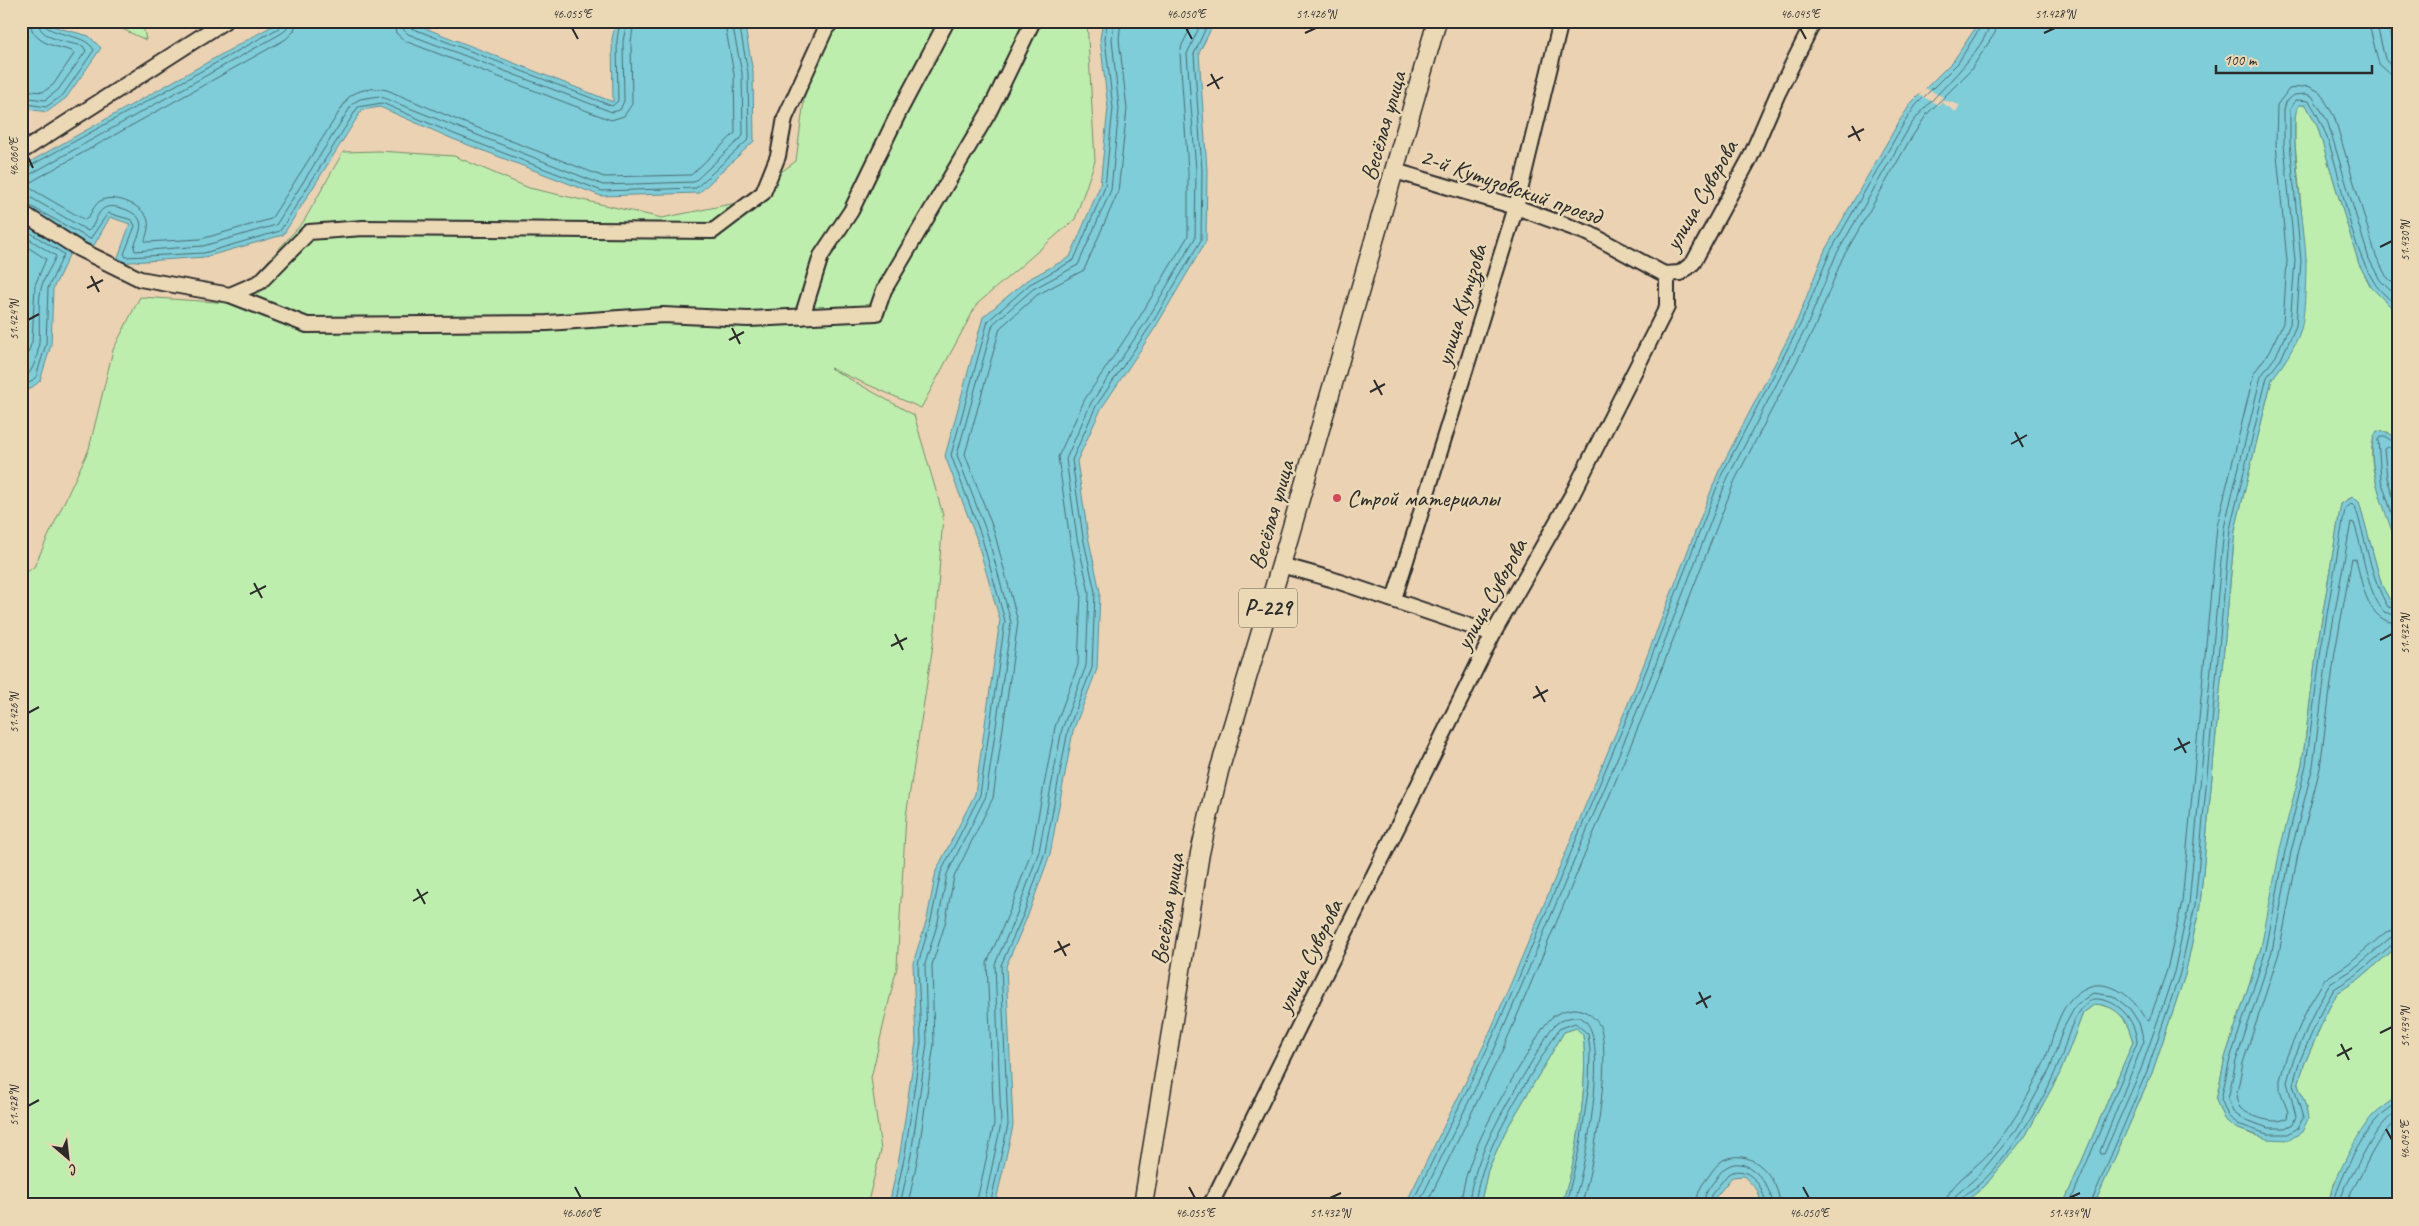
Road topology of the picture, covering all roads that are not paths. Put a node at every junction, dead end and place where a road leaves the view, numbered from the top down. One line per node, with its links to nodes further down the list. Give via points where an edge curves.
1 (224, 21): 8 (street)
2 (834, 21): 13 (street, via 826,28 785,118 778,156 764,192 713,231 363,228 309,232 260,282)
3 (947, 21): 14 (street, via 851,211 821,256)
4 (1033, 21): 14 (street, via 989,112 884,290 876,313)
5 (1438, 21): 9 (main road, Весёлая улица / Р-229)
6 (1561, 21): 10 (street, улица Кутузова)
7 (1814, 21): 12 (street, улица Суворова, via 1750,158 1692,262 1680,273)
8 (21, 152)
9 (1395, 171): 10 (street, 2-й Кутузовский проезд); 15 (main road, Весёлая улица / Р-229)
10 (1516, 207): 12 (street, 2-й Кутузовский проезд, via 1590,234); 16 (street, улица Кутузова)
11 (21, 212): 13 (street, via 80,249 140,279)
12 (1664, 274): 17 (street, улица Суворова, via 1668,279 1667,307 1572,495)
13 (230, 294): 14 (street, via 307,325 547,323 663,315 748,320)
14 (802, 317)
15 (1281, 566): 16 (street); 18 (main road, Весёлая улица / Р-229, via 1219,771 1200,854)
16 (1394, 599): 17 (street)
17 (1493, 634): 19 (street, улица Суворова)
18 (1143, 1205)
19 (1209, 1205)

